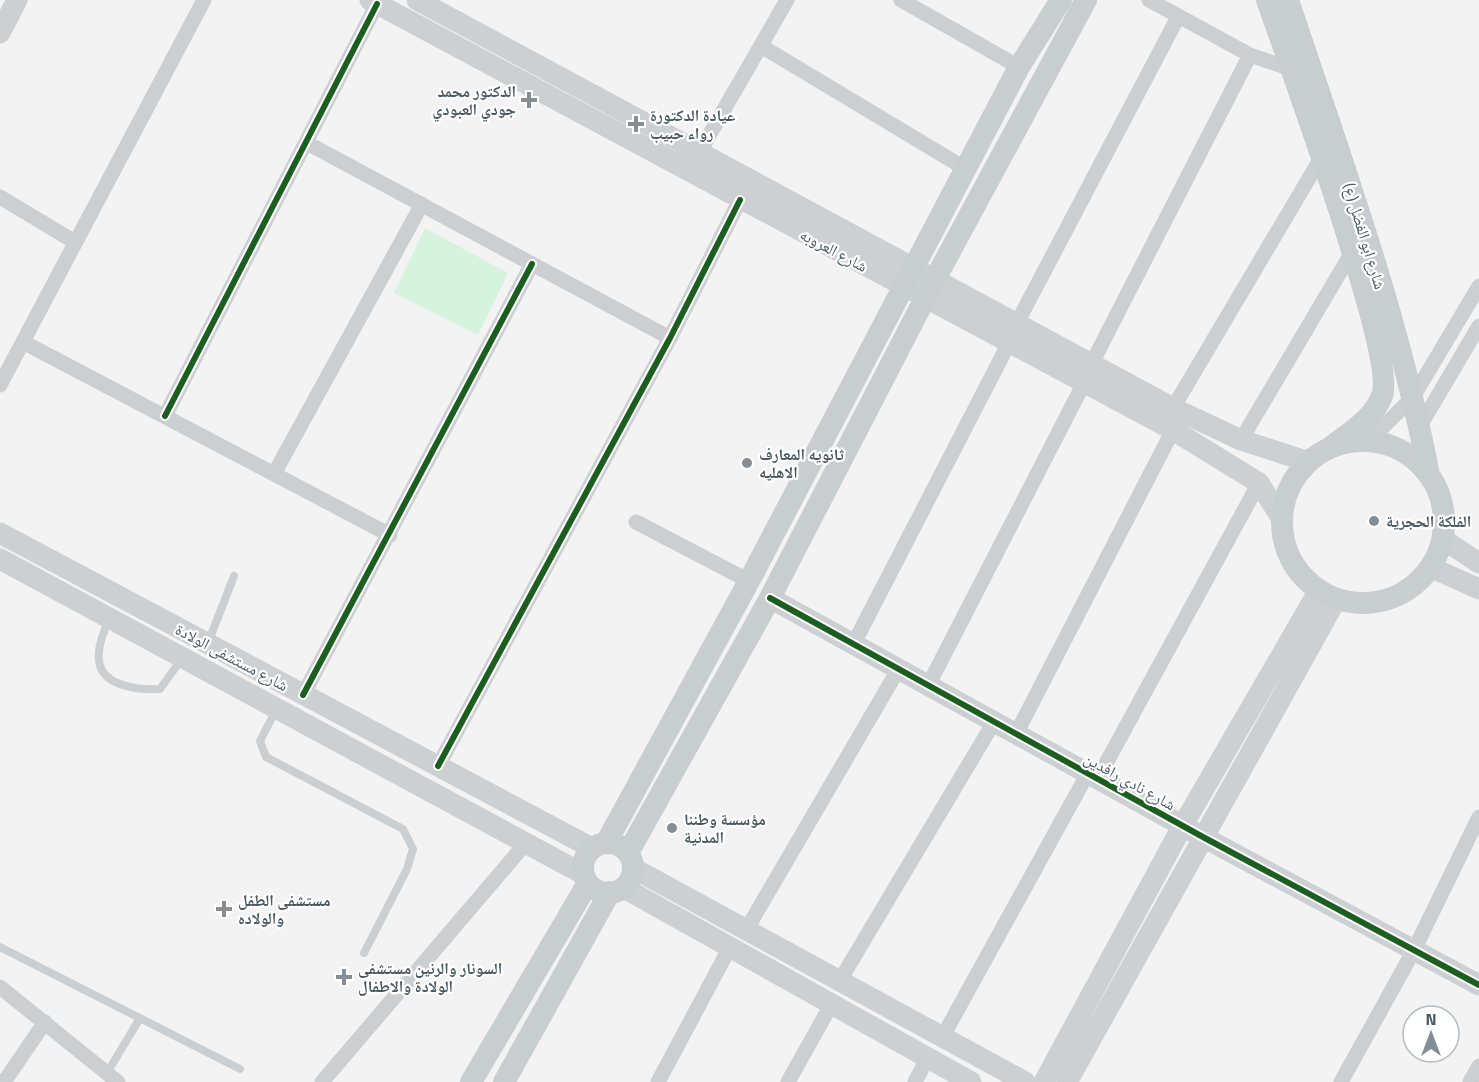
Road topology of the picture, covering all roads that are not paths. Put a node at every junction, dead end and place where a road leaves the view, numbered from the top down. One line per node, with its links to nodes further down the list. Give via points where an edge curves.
1 (17, 0): 13 (main road)
2 (204, 0): 25 (street)
3 (417, 0): 19 (main road, شارع العروبه)
4 (902, 0): 16 (street)
5 (1061, 0): 16 (main road)
6 (1086, 0): 30 (main road)
7 (1149, 0): 12 (street)
8 (1268, 0): 17 (main road, شارع ابو الفضل (ع))
9 (1288, 0): 39 (main road, شارع ابو الفضل (ع))
10 (785, 1): 14 (street)
11 (373, 2): 18 (street); 23 (main road, شارع العروبه)
12 (1178, 16): 15 (street); 31 (street)
13 (0, 33)
14 (761, 46): 19 (street); 21 (street)
15 (1250, 55): 17 (street); 36 (street)
16 (1019, 68): 21 (main road)
17 (1291, 69): 20 (main road, شارع ابو الفضل (ع))
18 (307, 143): 24 (street); 41 (street)
19 (699, 153): 28 (main road, شارع العروبه)
20 (1321, 158): 26 (main road, شارع ابو الفضل (ع)); 40 (street)
21 (966, 169): 28 (main road)
22 (0, 197): 25 (street)
23 (740, 200): 28 (main road, شارع العروبه); 33 (street)
24 (422, 204): 27 (street); 48 (street)
25 (75, 242): 34 (street)
26 (1352, 252): 44 (street); 46 (main road, شارع ابو الفضل (ع), via 1385,384 1370,416)
27 (532, 264): 33 (street); 54 (street)
28 (908, 278): 30 (main road, شارع العروبه); 60 (main road)
29 (1479, 286): 39 (street)
30 (930, 290): 31 (main road, شارع العروبه); 35 (main road, شارع العروبه); 63 (main road)
31 (1017, 323): 36 (main road, شارع العروبه)
32 (1479, 326): 42 (street)
33 (670, 338): 76 (street)
34 (23, 342): 38 (street); 41 (street)
35 (1009, 343): 37 (main road, شارع العروبه); 68 (street)
36 (1092, 363): 40 (main road, شارع العروبه)
37 (1084, 383): 43 (main road, شارع العروبه); 71 (street)
38 (0, 385)
39 (1413, 397): 42 (main road, شارع ابو الفضل (ع)); 45 (street)
40 (1173, 408): 44 (main road, شارع العروبه)
41 (165, 416): 48 (street)
42 (1420, 426): 49 (main road, شارع ابو الفضل (ع))
43 (1173, 430): 50 (main road, شارع العروبه); 75 (street)
44 (1241, 440): 47 (main road, شارع العروبه)
45 (1367, 443): 46 (main road); 49 (main road, via 1388,443 1400,448)
46 (1330, 448): 47 (main road)
47 (1309, 462): 51 (main road, via 1298,473)
48 (274, 474): 54 (street)
49 (1430, 476): 55 (main road, via 1443,510)
50 (1259, 483): 51 (main road, شارع العروبه); 77 (street)
51 (1282, 519): 62 (main road, via 1283,540 1290,559)
52 (636, 522): 60 (street)
53 (0, 534): 65 (main road, شارع مستشفى الولادة)
54 (390, 535): 72 (street)
55 (1443, 539): 56 (main road); 58 (main road)
56 (1479, 562)
57 (1, 563): 64 (main road, شارع مستشفى الولادة)
58 (1430, 567): 61 (main road); 62 (main road, via 1415,582 1387,598 1355,603)
59 (234, 576): 67 (lane)
60 (748, 581): 82 (main road)
61 (1479, 589)
62 (1327, 596): 79 (main road); 80 (main road)
63 (770, 598): 68 (main road, شارع نادي رافدين); 83 (main road)
64 (108, 618): 66 (main road, شارع مستشفى الولادة); 69 (lane, via 99,663 109,679 141,690 160,689)
65 (168, 623): 66 (main road); 67 (main road, شارع مستشفى الولادة)
66 (154, 644): 69 (main road, شارع مستشفى الولادة)
67 (207, 644): 72 (main road, شارع مستشفى الولادة)
68 (853, 645): 70 (main road, شارع نادي رافدين)
69 (182, 658): 73 (main road, شارع مستشفى الولادة)
70 (898, 670): 71 (main road, شارع نادي رافدين); 85 (street)
71 (928, 686): 74 (main road, شارع نادي رافدين)
72 (303, 695): 76 (main road, شارع مستشفى الولادة)
73 (277, 709): 81 (main road, شارع مستشفى الولادة); 89 (lane, via 260,741 266,757 403,829 413,849 407,869)
74 (994, 722): 75 (main road, شارع نادي رافدين); 90 (street)
75 (1016, 734): 77 (main road, شارع نادي رافدين)
76 (438, 766): 82 (main road, شارع مستشفى الولادة)
77 (1093, 776): 79 (main road, شارع نادي رافدين); 96 (street)
78 (1479, 817): 88 (street)
79 (1183, 825): 80 (main road, شارع نادي رافدين); 110 (main road)
80 (1203, 837): 88 (main road, شارع نادي رافدين); 111 (main road)
81 (526, 843): 84 (main road, شارع مستشفى الولادة); 102 (street)
82 (599, 845): 83 (main road, via 620,845); 84 (main road, via 585,858)
83 (624, 876): 84 (main road, via 604,893); 85 (main road); 87 (main road); 104 (main road)
84 (586, 878): 103 (main road)
85 (745, 932): 90 (main road)
86 (0, 947): 94 (lane)
87 (729, 949): 93 (main road); 105 (street)
88 (1414, 950): 91 (main road, شارع نادي رافدين); 112 (street)
89 (364, 953)
90 (839, 982): 96 (main road)
91 (1479, 985)
92 (0, 987): 95 (street)
93 (831, 1005): 97 (main road); 106 (street)
94 (140, 1018): 99 (lane); 100 (lane)
95 (45, 1022): 100 (street); 101 (street)
96 (942, 1038): 109 (main road)
97 (927, 1059): 107 (street); 108 (main road)
98 (1479, 1066): 113 (street)
99 (240, 1069)
100 (112, 1077)
101 (4, 1082)
102 (322, 1082)
103 (471, 1082)
104 (504, 1082)
105 (658, 1082)
106 (788, 1082)
107 (915, 1082)
108 (971, 1082)
109 (1025, 1082)
110 (1044, 1082)
111 (1067, 1082)
112 (1341, 1082)
113 (1470, 1082)

